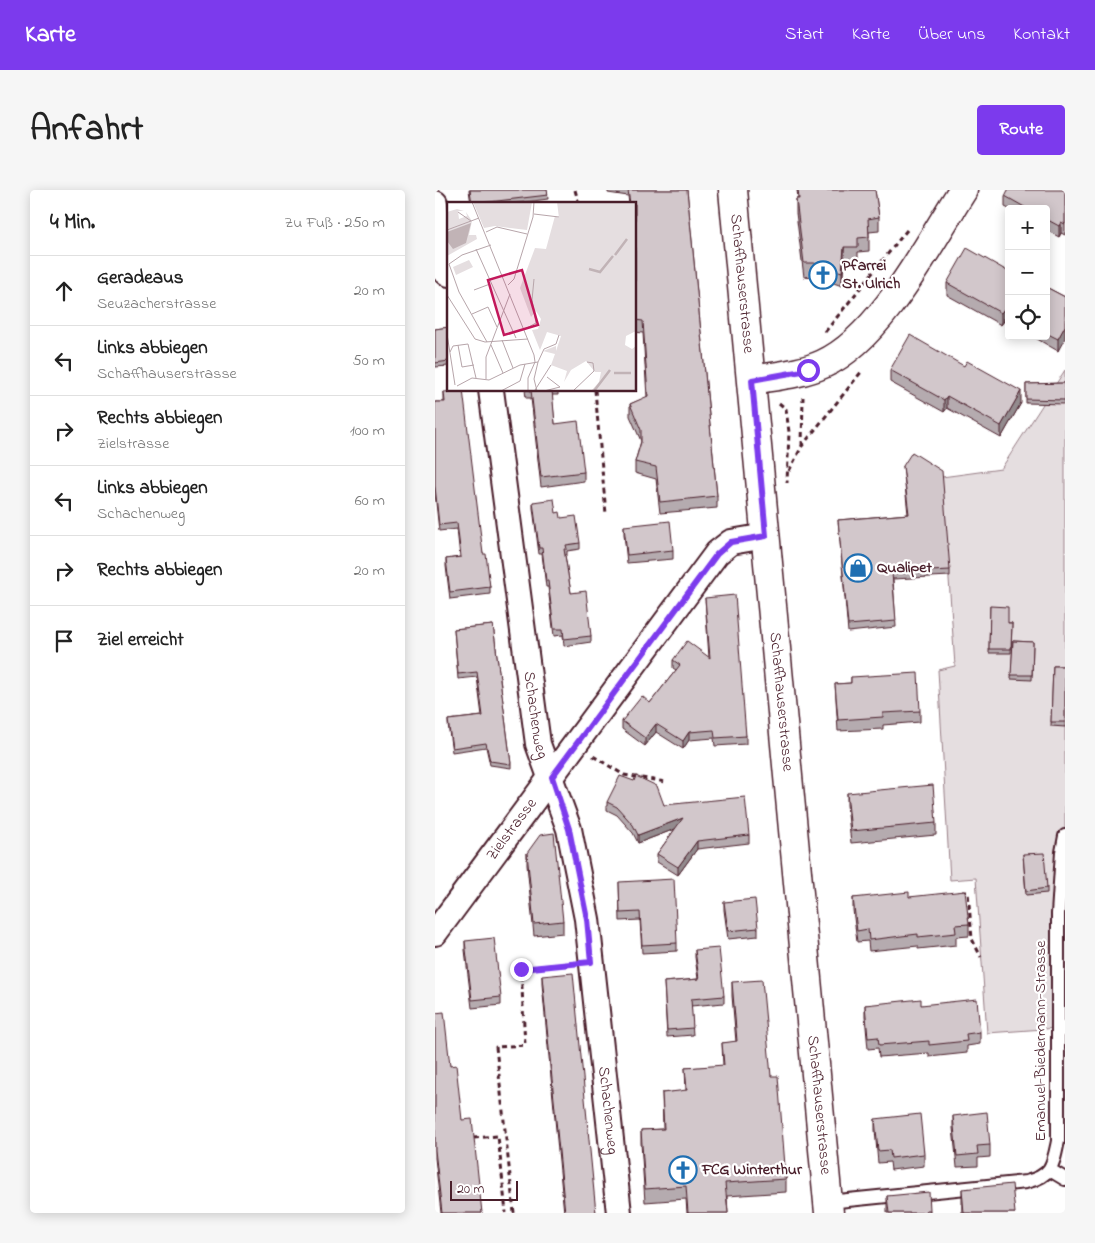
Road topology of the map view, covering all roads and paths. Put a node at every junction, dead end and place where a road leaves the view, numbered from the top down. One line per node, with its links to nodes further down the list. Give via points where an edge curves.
1 (733, 190): 8 (main road, Schaffhauserstrasse)
2 (963, 190): 8 (main road, via 893,299 856,342 839,356 822,364)
3 (435, 203): 5 (street)
4 (911, 224): 6 (path)
5 (442, 272)
6 (823, 335)
7 (864, 368): 12 (path)
8 (752, 380): 15 (main road, Schaffhauserstrasse)
9 (491, 391): 17 (street, Schachenweg, via 538,744)
10 (595, 391): 14 (path)
11 (803, 395): 12 (path)
12 (801, 446): 13 (path)
13 (788, 474)
14 (607, 514)
15 (766, 536): 17 (street, Zielstrasse, via 731,542 717,554); 27 (main road, Schaffhauserstrasse)
16 (585, 751): 18 (path, via 624,775)
17 (552, 777): 21 (street, Zielstrasse); 23 (street, Schachenweg, via 569,829 587,919)
18 (666, 782)
19 (1065, 836): 25 (lane, Emanuel-Biedermann-Strasse, via 1057,914 1058,1142)
20 (959, 893): 22 (path, via 968,892 972,939)
21 (435, 933)
22 (981, 957)
23 (591, 962): 29 (path, via 521,969 525,1045 496,1047); 30 (street, Schachenweg)
24 (473, 1138): 28 (path, via 498,1136)
25 (1050, 1170): 26 (lane); 27 (lane, via 1040,1178 1026,1182)
26 (1065, 1179)
27 (829, 1208)
28 (506, 1213)
29 (515, 1213)
30 (619, 1213)

